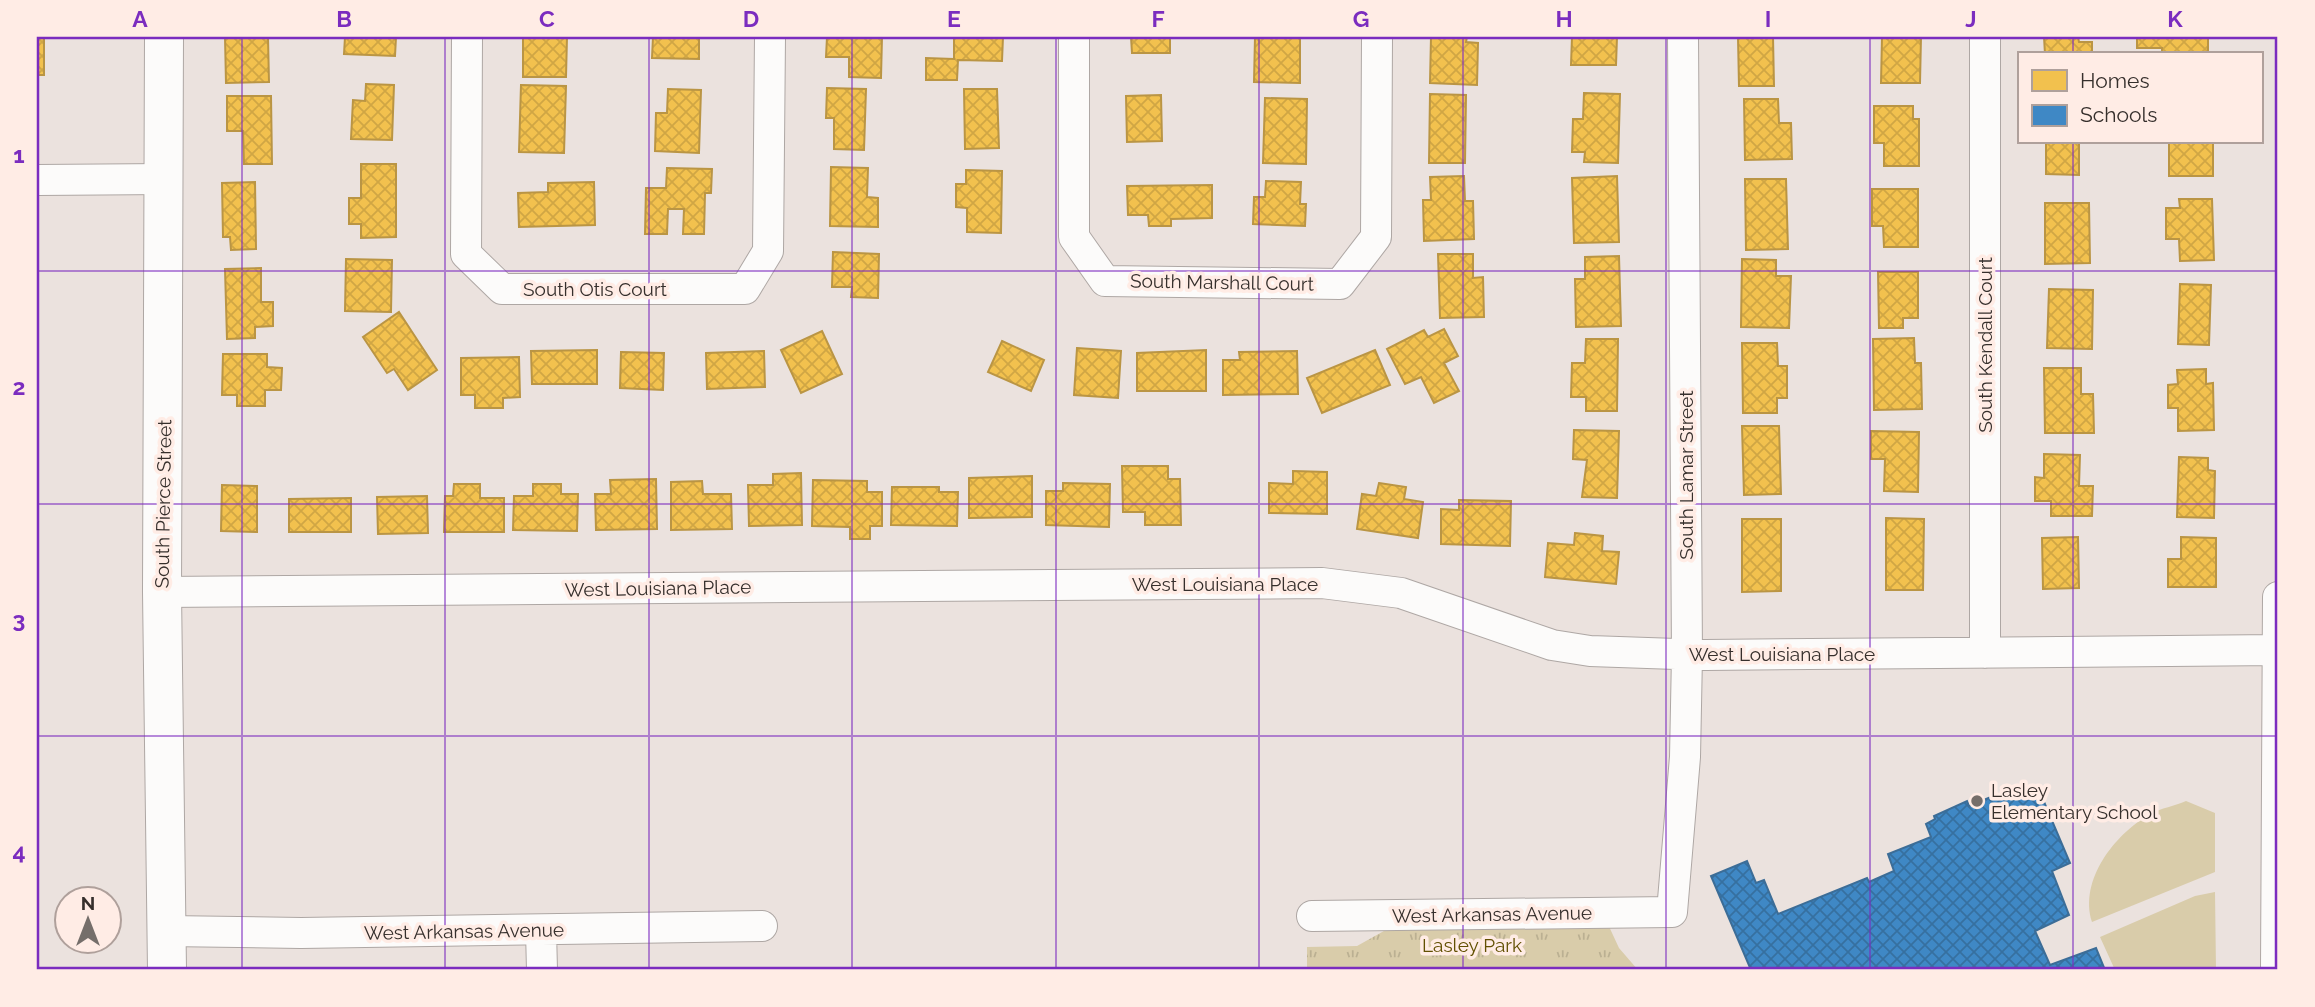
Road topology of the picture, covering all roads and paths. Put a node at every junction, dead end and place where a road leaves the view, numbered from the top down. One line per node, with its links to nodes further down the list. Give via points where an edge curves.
1 (164, 37): 8 (street, South Pierce Street)
2 (467, 37): 3 (street, South Otis Court, via 466,254 502,289 745,289 768,251)
3 (770, 37)
4 (1074, 37): 5 (street, South Marshall Court, via 1074,237 1105,281 1340,284 1376,237)
5 (1377, 37)
6 (1684, 37): 14 (street, South Lamar Street)
7 (1985, 37): 13 (street, South Kendall Court)
8 (166, 179): 9 (street); 10 (street, South Pierce Street)
9 (37, 180)
10 (162, 592): 14 (street, West Louisiana Place, via 1322,583 1401,593 1552,645); 19 (street, South Pierce Street)
11 (2278, 597): 12 (street)
12 (2278, 650): 13 (street, West Louisiana Place); 16 (street)
13 (1985, 653): 14 (street, West Louisiana Place)
14 (1687, 655): 15 (street, South Lamar Street, via 1685,757)
15 (1672, 912): 17 (street, West Arkansas Avenue)
16 (2277, 915): 23 (street)
17 (1312, 916)
18 (762, 926): 20 (street, West Arkansas Avenue)
19 (167, 931): 20 (street, West Arkansas Avenue); 21 (street, South Pierce Street)
20 (541, 931): 22 (street)
21 (167, 970)
22 (542, 970)
23 (2276, 970)

